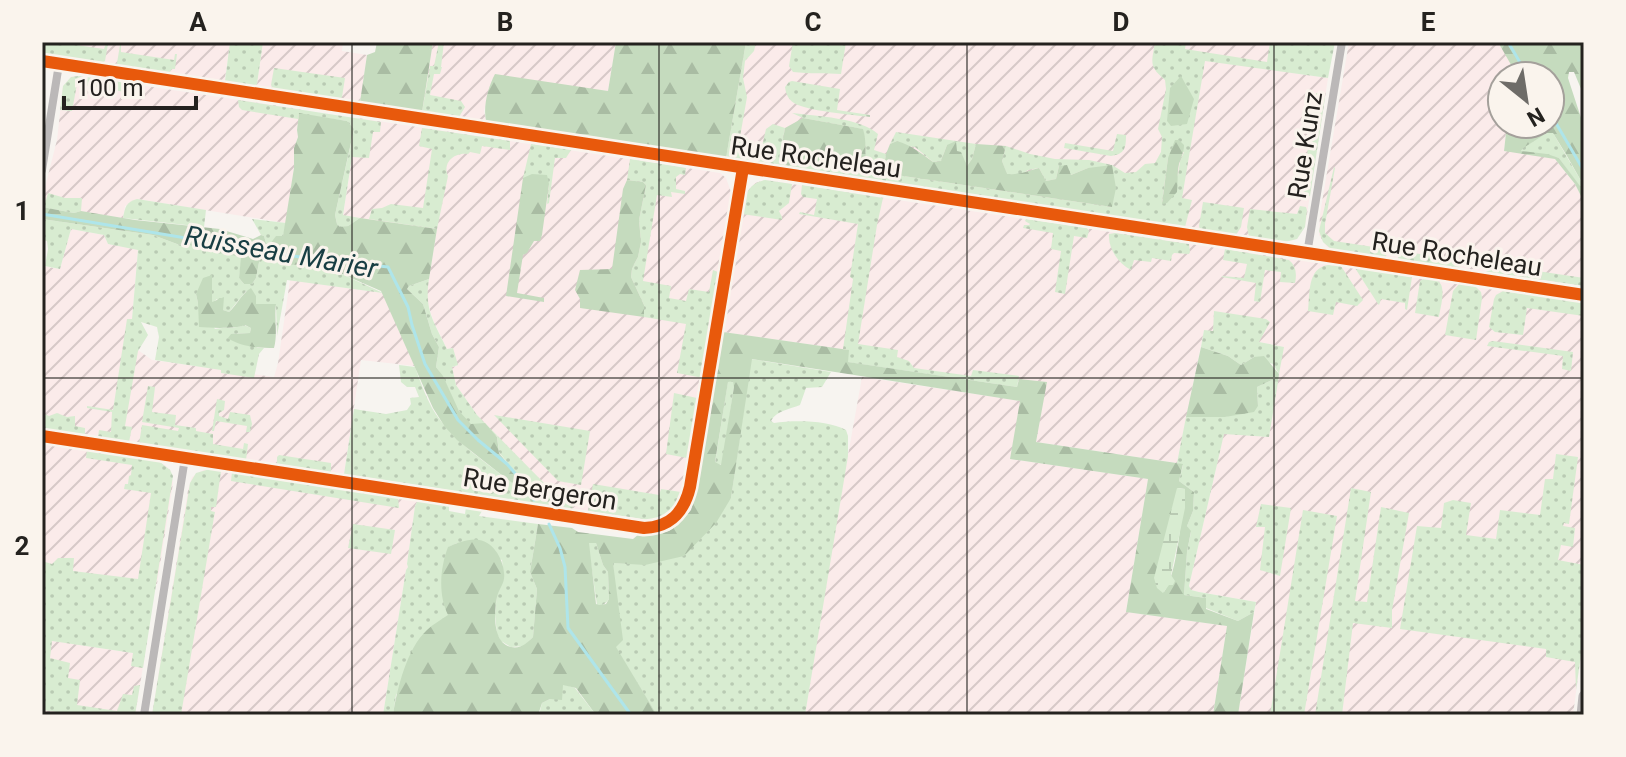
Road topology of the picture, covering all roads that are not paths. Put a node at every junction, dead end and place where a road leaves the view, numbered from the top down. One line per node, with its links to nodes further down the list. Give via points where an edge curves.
1 (1342, 42): 6 (street, Rue Kunz)
2 (42, 61): 3 (street, Rue Rocheleau)
3 (59, 64): 4 (street, Rue Rocheleau); 5 (street)
4 (743, 168): 6 (street, Rue Rocheleau); 9 (street, Rue Bergeron, via 690,487 680,512 664,525 644,528)
5 (42, 170)
6 (1307, 254): 7 (street, Rue Rocheleau)
7 (1584, 295)
8 (42, 436): 9 (street, Rue Bergeron)
9 (185, 458): 11 (street)
10 (1584, 696): 12 (street)
11 (144, 715)
12 (1582, 715)

